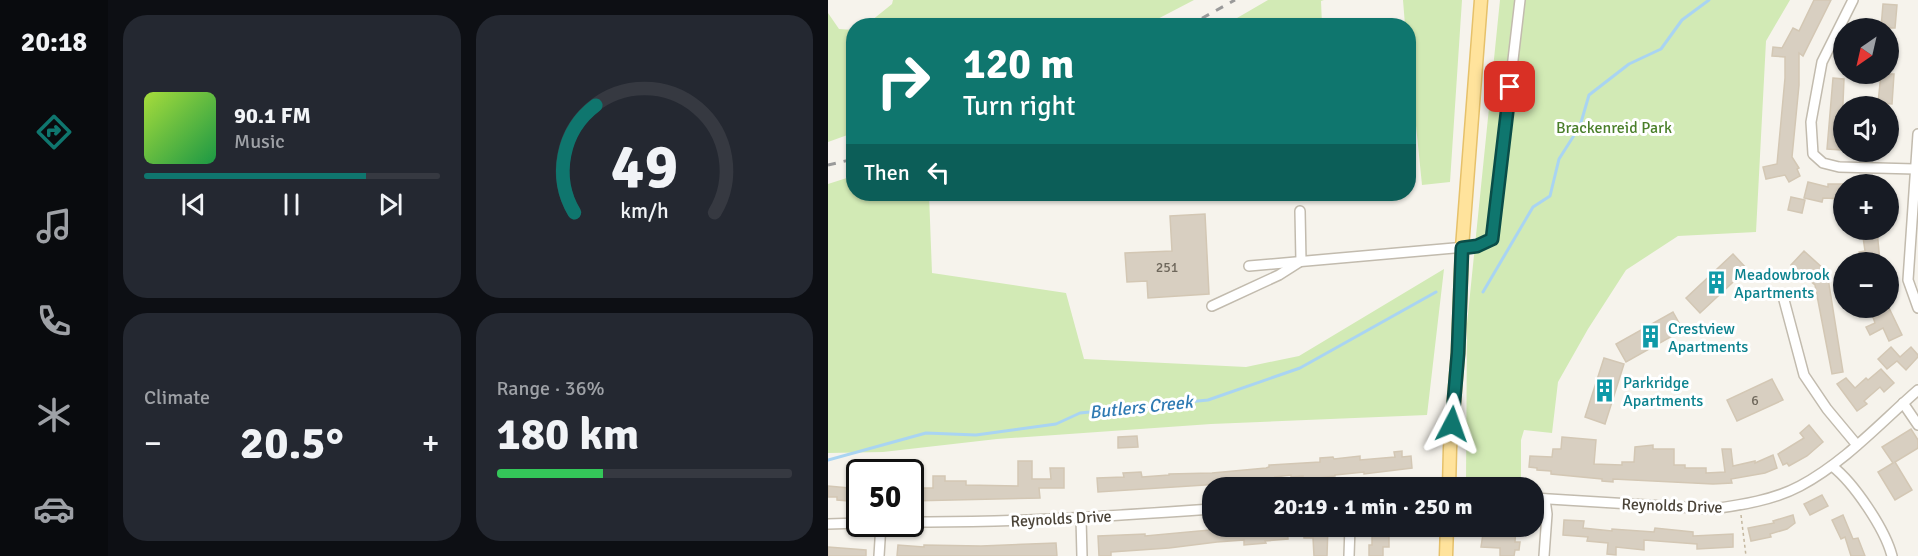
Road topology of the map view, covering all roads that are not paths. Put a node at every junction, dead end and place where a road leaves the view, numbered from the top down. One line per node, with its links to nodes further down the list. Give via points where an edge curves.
1 (1481, 0): 7 (main road)
2 (1520, 0): 7 (street, via 1492,239)
3 (1854, 0): 5 (street, via 1822,62 1811,122 1813,154 1823,163 1839,167)
4 (1918, 134): 5 (street)
5 (1915, 169): 12 (street, via 1908,280)
6 (1300, 211): 8 (street)
7 (1462, 248): 8 (street); 18 (main road)
8 (1301, 261): 9 (street); 11 (street)
9 (1249, 266)
10 (1784, 300): 16 (street, via 1804,375)
11 (1212, 306)
12 (1918, 308)
13 (1918, 390): 14 (street, Reynolds Drive)
14 (1903, 403): 15 (street); 16 (street, Reynolds Drive)
15 (1918, 426)
16 (1857, 445): 17 (street, Reynolds Drive)
17 (1832, 466): 19 (street, Reynolds Drive, via 1799,487 1712,509); 33 (street, via 1863,501)
18 (1449, 477)
19 (1545, 499): 32 (street)
20 (1202, 510): 21 (street, Reynolds Drive)
21 (1081, 518): 22 (street, Reynolds Drive); 29 (street)
22 (924, 522)
23 (846, 523): 24 (street)
24 (828, 524)
25 (880, 537): 28 (street)
26 (1350, 537): 30 (street)
27 (1447, 537): 31 (main road)
28 (879, 556)
29 (1082, 556)
30 (1349, 556)
31 (1446, 556)
32 (1544, 556)
33 (1892, 556)

